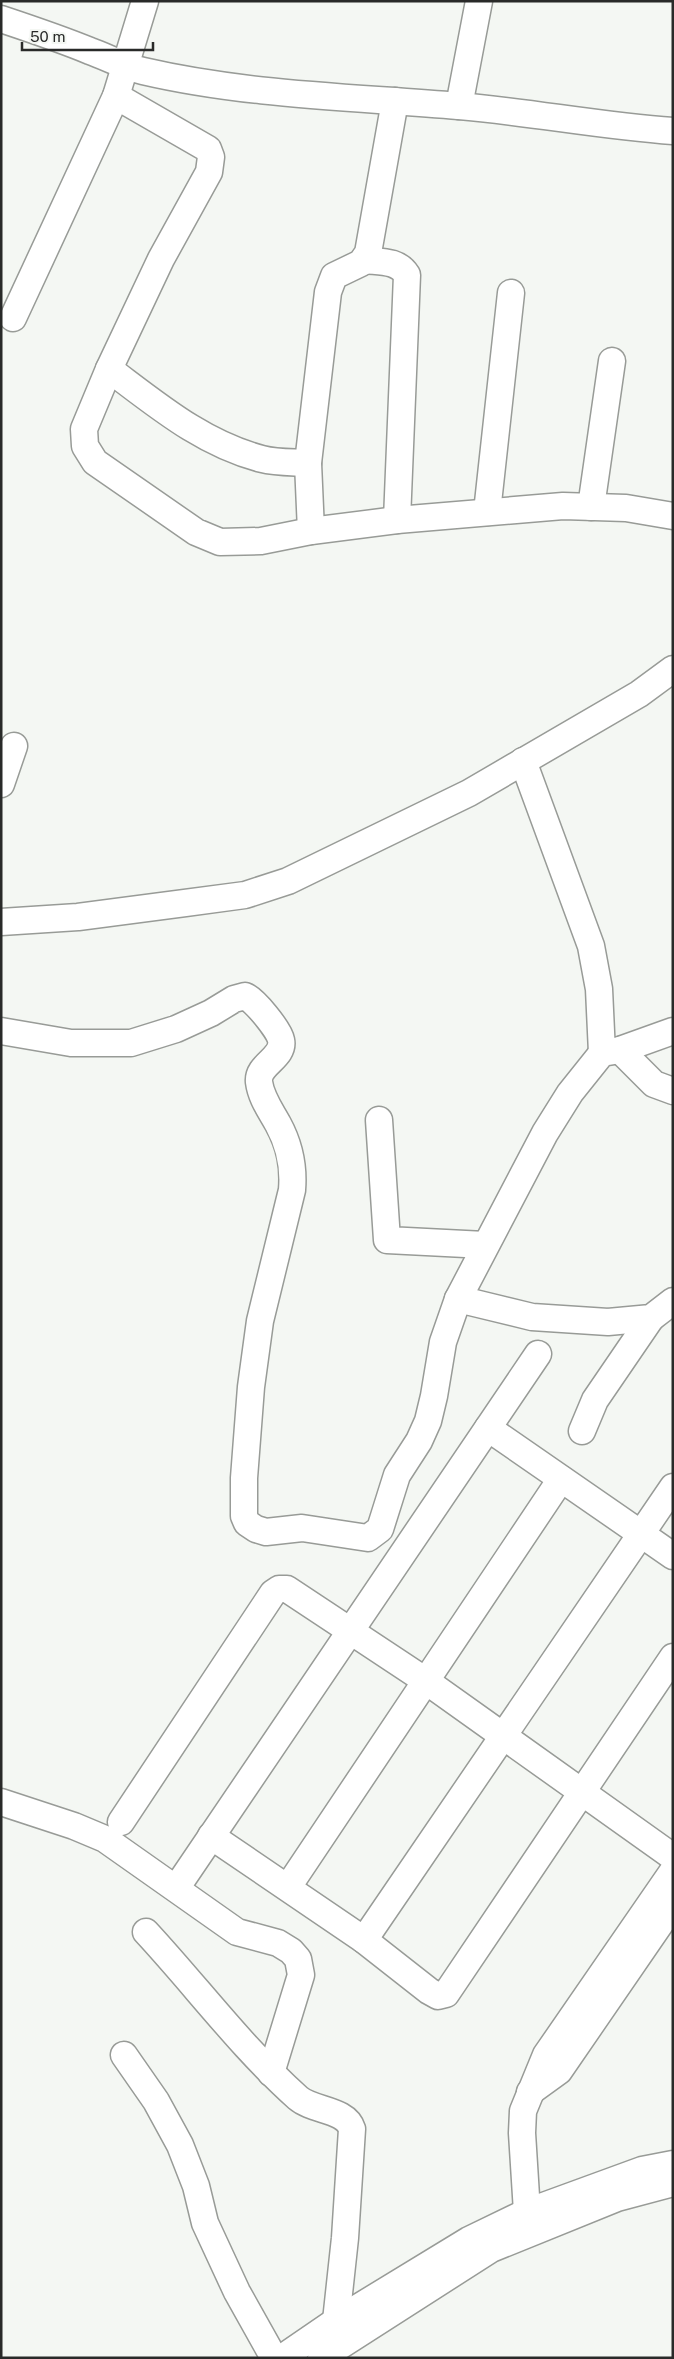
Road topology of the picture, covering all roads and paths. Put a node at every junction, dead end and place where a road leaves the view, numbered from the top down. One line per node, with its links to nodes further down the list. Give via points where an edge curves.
1 (145, 1): 4 (street)
2 (479, 1): 7 (street)
3 (1, 19): 4 (street)
4 (127, 65): 5 (street); 6 (street, via 142,71 199,81 313,96)
5 (116, 96): 11 (street); 13 (street, via 208,149 211,157 209,172 161,259)
6 (396, 101): 7 (street); 9 (street, via 368,253)
7 (459, 106): 8 (street)
8 (673, 131)
9 (364, 260): 14 (street, via 334,276 328,292); 18 (street, via 393,263 407,275)
10 (511, 293): 16 (street)
11 (13, 318)
12 (612, 361): 15 (street)
13 (109, 369): 14 (street, via 181,423 214,442 264,460); 19 (street, via 84,429 85,446 95,462 196,532 220,542 260,541)
14 (308, 463): 19 (street)
15 (592, 506): 16 (street); 17 (street)
16 (486, 512): 18 (street)
17 (673, 516)
18 (397, 520): 19 (street)
19 (311, 531)
20 (673, 669): 22 (street, via 639,694)
21 (14, 746): 23 (street)
22 (523, 761): 24 (street, via 469,793 288,881 245,895 78,917); 27 (street, via 592,946)
23 (1, 784)
24 (1, 922)
25 (1, 1031): 31 (street, via 71,1043 131,1043 176,1029 245,996 252,999 279,1034 282,1042 278,1053 260,1073 259,1080 264,1100 280,1126 294,1172 260,1321 251,1387 244,1516 247,1523 256,1529 266,1532 302,1528 368,1538 376,1534 397,1475 428,1421 443,1342)
26 (673, 1031): 27 (street)
27 (611, 1052): 28 (street, via 654,1084); 30 (street, via 570,1093)
28 (673, 1091)
29 (379, 1120): 30 (street, via 387,1240)
30 (485, 1245): 31 (street)
31 (458, 1299): 33 (street, via 540,1318 608,1322)
32 (673, 1301): 33 (street)
33 (651, 1318): 36 (street, via 595,1400)
34 (538, 1354): 35 (street)
35 (488, 1428): 37 (street); 41 (street)
36 (582, 1430)
37 (562, 1479): 39 (street); 43 (street)
38 (673, 1486): 39 (street)
39 (642, 1534): 40 (street); 44 (street)
40 (673, 1556)
41 (349, 1632): 43 (street); 47 (street, via 287,1589 279,1588); 48 (street)
42 (673, 1657): 45 (street)
43 (426, 1681): 44 (street); 52 (street)
44 (502, 1735): 45 (street); 55 (street)
45 (581, 1792): 49 (street); 55 (street, via 446,1994 438,1996 429,1991)
46 (1, 1802): 51 (street, via 106,1839)
47 (121, 1822)
48 (211, 1836): 51 (street); 52 (street)
49 (673, 1857)
50 (673, 1871): 58 (street, via 546,2055)
51 (177, 1887): 57 (street, via 237,1932 278,1943 298,1958 301,1976)
52 (288, 1887): 55 (street)
53 (673, 1905): 58 (street, via 559,2071)
54 (146, 1932): 57 (street)
55 (364, 1940)
56 (124, 2055): 63 (street, via 156,2101 180,2145 206,2223 237,2292)
57 (271, 2073): 62 (street, via 301,2100 344,2118 352,2129)
58 (530, 2093): 61 (street, via 523,2111 522,2133)
59 (673, 2164): 61 (street, via 642,2170)
60 (673, 2183): 65 (street, via 617,2198 491,2249)
61 (527, 2212): 62 (street, via 469,2240)
62 (336, 2321): 64 (street)
63 (274, 2358)
64 (282, 2358)
65 (321, 2358)

